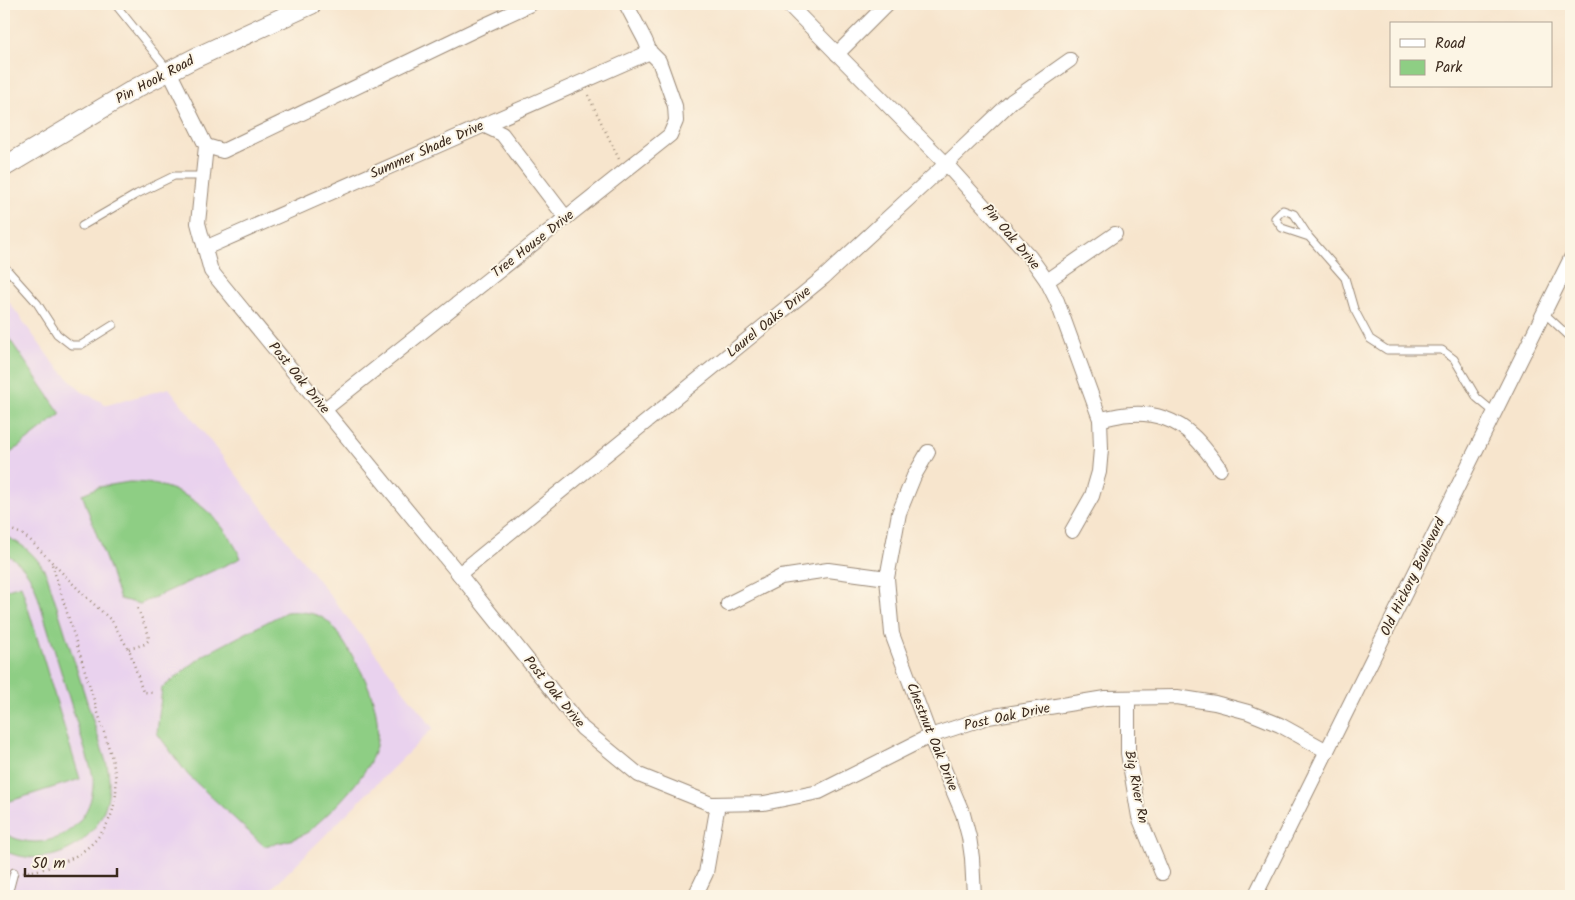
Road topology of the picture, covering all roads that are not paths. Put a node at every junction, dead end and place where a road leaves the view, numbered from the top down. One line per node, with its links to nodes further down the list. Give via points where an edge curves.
1 (115, 4): 10 (lane)
2 (312, 4): 10 (street, Pin Hook Road)
3 (531, 4): 12 (street, via 223,151)
4 (626, 4): 7 (street, Tree House Drive)
5 (788, 4): 8 (street, Pin Oak Drive)
6 (887, 4): 8 (street)
7 (650, 52): 11 (street, Summer Shade Drive); 16 (street, Tree House Drive, via 659,61 675,106 676,121 670,136)
8 (837, 54): 13 (street, Pin Oak Drive)
9 (1070, 60): 13 (street, Laurel Oaks Drive, via 1012,100)
10 (170, 71): 12 (street); 14 (street, Pin Hook Road)
11 (483, 125): 16 (street, via 502,134); 20 (street, Summer Shade Drive)
12 (206, 146): 15 (street, Post Oak Drive)
13 (946, 164): 23 (street, Pin Oak Drive, via 1025,250); 33 (street, Laurel Oaks Drive, via 824,277)
14 (4, 167)
15 (203, 176): 17 (lane, via 174,176); 20 (street, Post Oak Drive, via 198,223)
16 (566, 218): 27 (street, Tree House Drive)
17 (82, 226)
18 (1114, 234): 23 (street)
19 (1309, 237): 19 (lane, via 1294,214 1283,210 1275,218 1282,228); 28 (lane, via 1345,278 1354,309 1370,339 1387,350 1442,350 1454,359 1477,398)
20 (205, 248): 27 (street, Post Oak Drive, via 211,271)
21 (1571, 258): 24 (street, Old Hickory Boulevard)
22 (4, 266): 25 (lane, via 37,303 57,334 71,345 80,345)
23 (1047, 281): 29 (street, Pin Oak Drive)
24 (1544, 313): 26 (lane); 28 (street, Old Hickory Boulevard)
25 (113, 325)
26 (1571, 338)
27 (325, 409): 33 (street, Post Oak Drive)
28 (1495, 413): 38 (street, Old Hickory Boulevard)
29 (1100, 419): 31 (street, via 1147,414 1174,422 1194,436); 32 (street, Pin Oak Drive, via 1099,472 1092,496)
30 (928, 452): 34 (street, Chestnut Oak Drive, via 899,513)
31 (1220, 470)
32 (1072, 531)
33 (459, 574): 39 (street, Post Oak Drive, via 582,728 639,775)
34 (887, 578): 35 (street, via 828,570 781,577); 37 (street, Chestnut Oak Drive, via 892,634)
35 (728, 604)
36 (1128, 698): 37 (street, Post Oak Drive, via 1105,698 988,717); 38 (street, Post Oak Drive, via 1177,697 1215,703 1280,725); 41 (street, Big River Rn, via 1128,753 1139,817)
37 (930, 736): 39 (street, Post Oak Drive, via 819,792 764,803); 44 (street, Chestnut Oak Drive, via 963,814 970,844)
38 (1327, 751): 45 (street, Old Hickory Boulevard)
39 (718, 804): 43 (street, via 706,872)
40 (14, 872): 42 (lane, via 10,887)
41 (1162, 874)
42 (4, 892)
43 (694, 896)
44 (974, 896)
45 (1255, 896)

